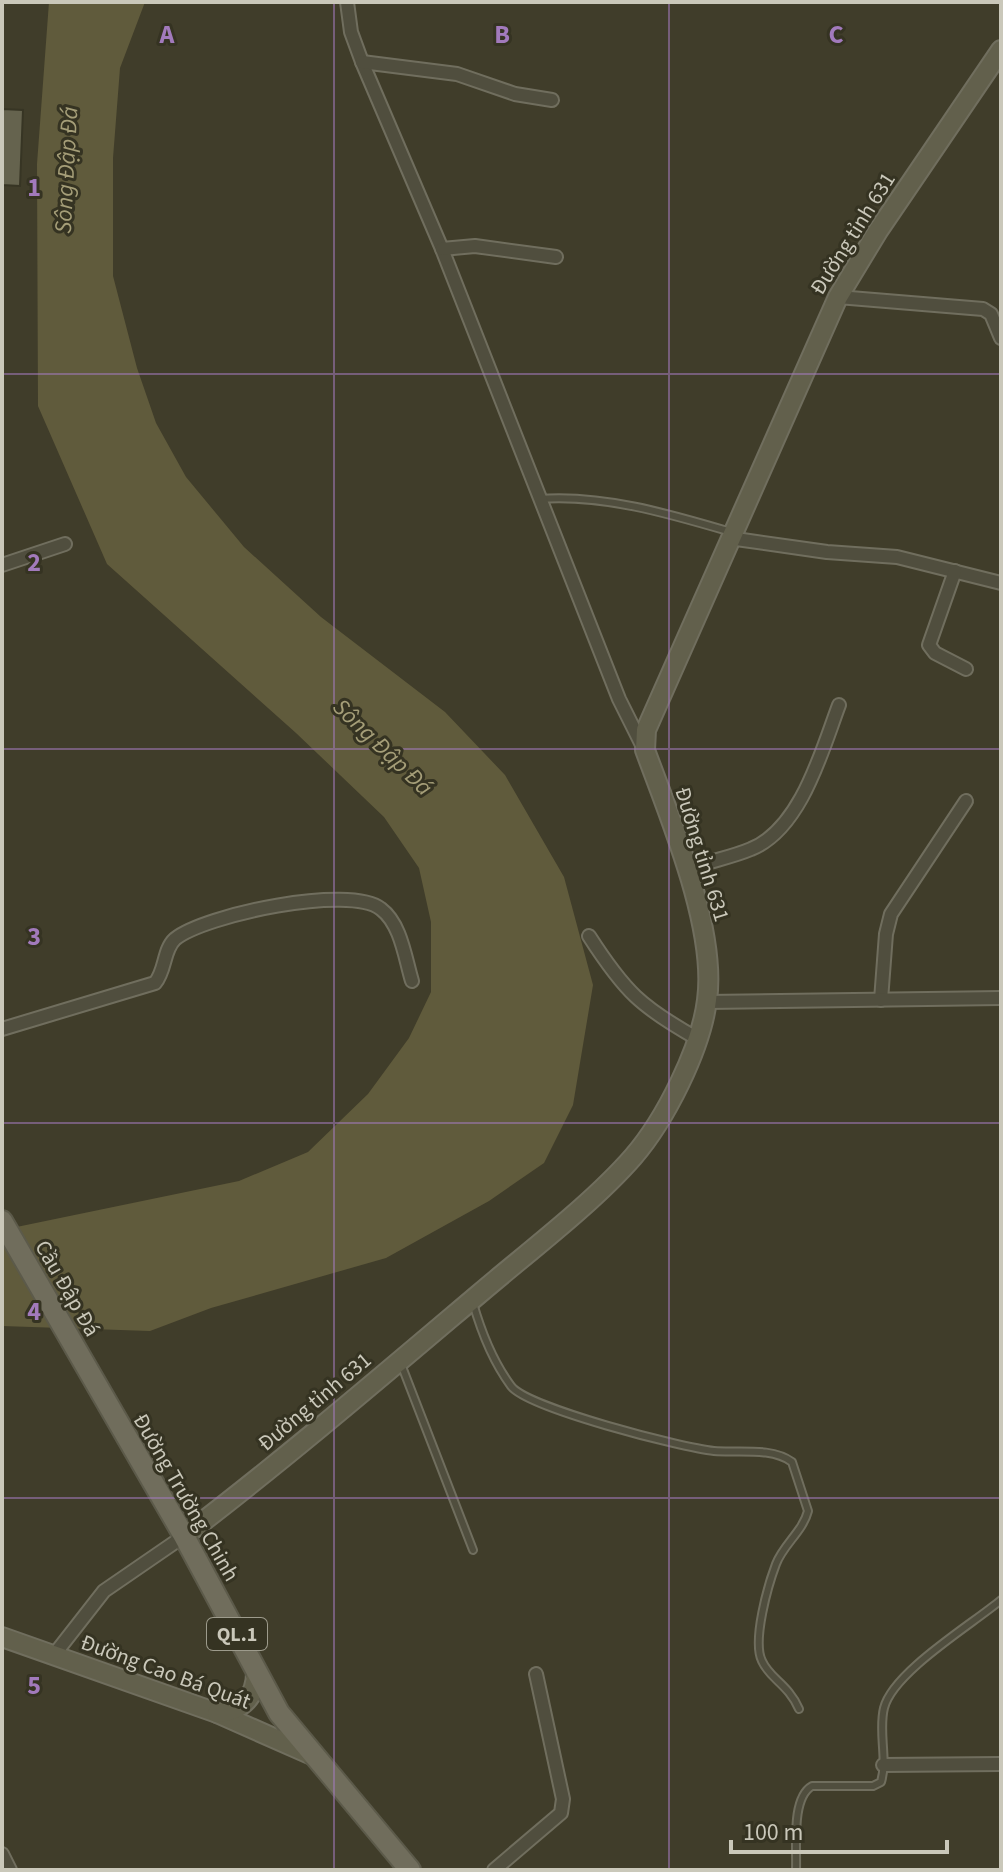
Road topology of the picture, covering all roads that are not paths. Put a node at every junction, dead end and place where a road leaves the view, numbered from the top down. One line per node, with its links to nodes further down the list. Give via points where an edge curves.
1 (347, 2): 3 (street)
2 (1001, 50): 7 (main road, Đường tỉnh 631)
3 (362, 62): 4 (street, via 457,74); 5 (street)
4 (552, 100)
5 (442, 249): 6 (street, via 475,246); 9 (street)
6 (556, 257)
7 (838, 297): 8 (street, via 983,309 991,314); 10 (main road, Đường tỉnh 631)
8 (1001, 338)
9 (539, 499): 10 (lane, via 596,501); 17 (street, via 619,699)
10 (730, 535): 13 (street, via 827,552 897,557); 17 (main road, Đường tỉnh 631, via 652,714)
11 (65, 544): 12 (street)
12 (2, 565)
13 (955, 571): 14 (street); 15 (street, via 929,645)
14 (1001, 583)
15 (966, 669)
16 (839, 705): 19 (street, via 807,787 777,829 752,849)
17 (645, 750): 19 (main road, Đường tỉnh 631)
18 (966, 801): 23 (street, via 891,914)
19 (686, 870): 24 (main road, Đường tỉnh 631, via 707,955)
20 (589, 936): 26 (street, via 633,997)
21 (412, 981): 25 (street, via 397,931 375,905 344,899 288,903 178,937 155,983)
22 (1001, 998): 23 (street)
23 (881, 1000): 24 (street)
24 (707, 1002): 26 (main road, Đường tỉnh 631)
25 (2, 1029)
26 (698, 1039): 28 (main road, Đường tỉnh 631, via 634,1156)
27 (2, 1221): 30 (main road, Cầu Đập Đá / QL.1)
28 (472, 1299): 29 (main road, Đường tỉnh 631); 38 (lane, via 481,1329 517,1392 677,1447 777,1455 792,1462 808,1511 776,1564 758,1648 766,1668 791,1691)
29 (400, 1361): 31 (main road, Đường tỉnh 631); 32 (lane)
30 (92, 1379): 31 (main road, Đường Trường Chinh / QL.1)
31 (184, 1536): 35 (street, via 104,1591); 36 (main road, Đường Trường Chinh / QL.1)
32 (473, 1550)
33 (1001, 1600): 42 (lane, via 911,1671 887,1698 881,1728)
34 (2, 1637): 35 (main road, Đường Cao Bá Quát)
35 (54, 1655): 39 (main road, Đường Cao Bá Quát)
36 (256, 1670): 39 (main road, via 256,1684 245,1703); 40 (main road, Đường Trường Chinh / QL.1, via 279,1713)
37 (536, 1674): 46 (street, via 563,1799 561,1813)
38 (799, 1709)
39 (217, 1713): 40 (main road, Đường Cao Bá Quát)
40 (312, 1755): 45 (main road, Đường Trường Chinh / QL.1)
41 (1001, 1764): 42 (street)
42 (883, 1765): 47 (lane, via 881,1782 873,1786 805,1790)
43 (2, 1854): 44 (street)
44 (10, 1870)
45 (410, 1870)
46 (494, 1870)
47 (796, 1870)

